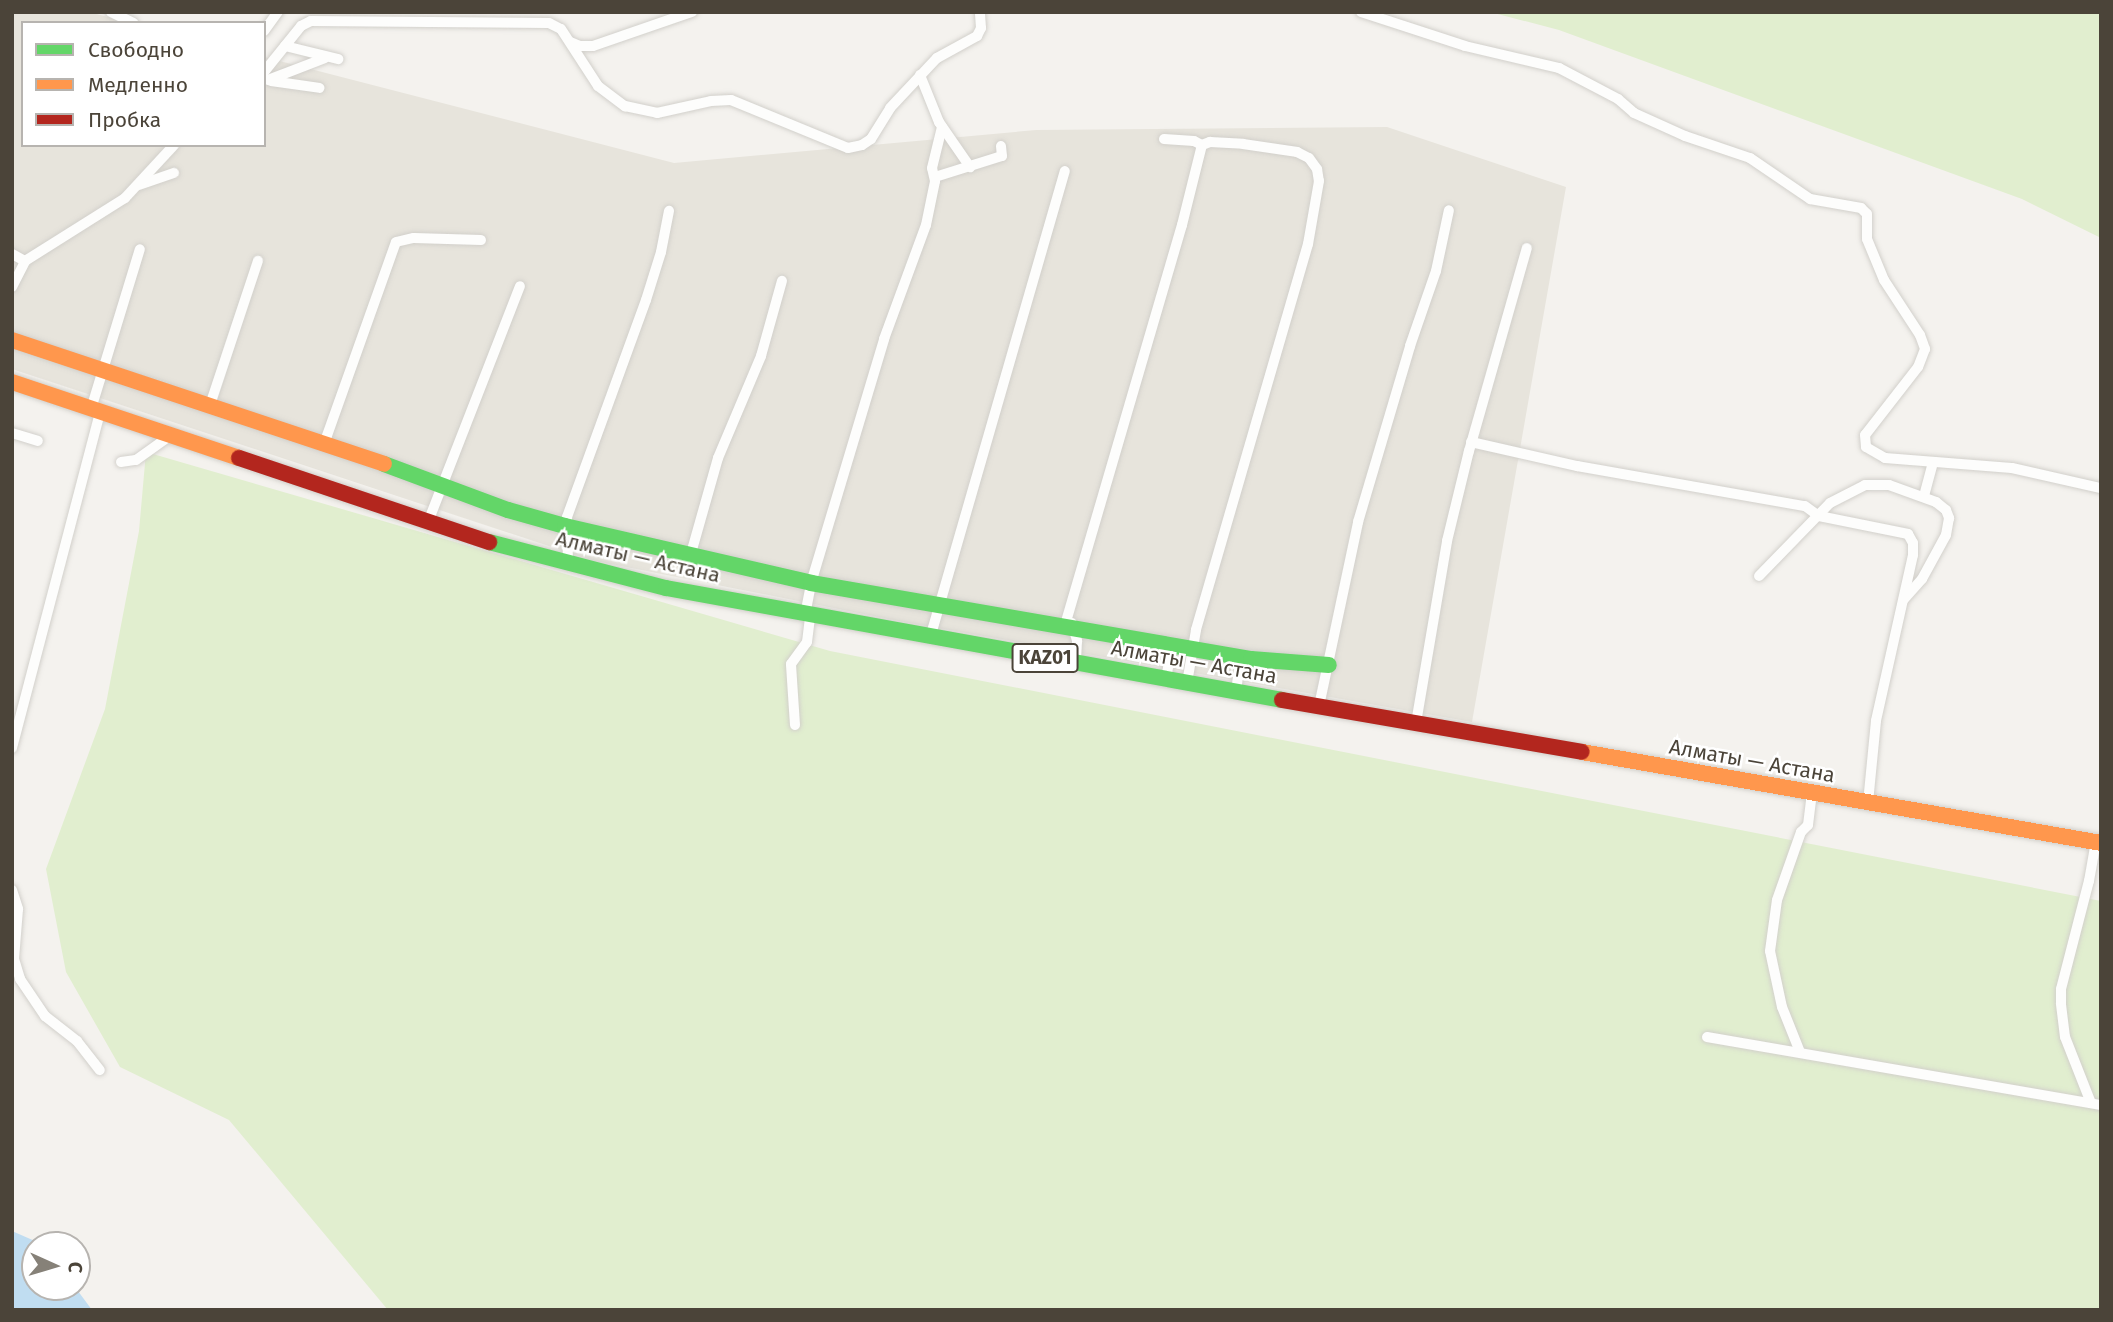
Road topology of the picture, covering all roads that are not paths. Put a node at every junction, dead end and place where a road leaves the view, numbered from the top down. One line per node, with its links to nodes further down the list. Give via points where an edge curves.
1 (278, 12): 5 (street)
2 (692, 12): 6 (street, via 593,46)
3 (1361, 12): 45 (street, via 1453,43 1559,68 1618,99 1634,113 1750,158 1810,199 1865,210 1867,239 1884,281 1920,335 1924,349 1918,366 1865,435 1866,447 1885,458)
4 (985, 14): 10 (street, via 972,41 937,58)
5 (266, 28)
6 (570, 42): 7 (street, via 561,29 549,23 311,21); 10 (street, via 598,86 625,106 657,113 731,100 849,148 871,139 890,108)
7 (285, 46): 8 (street); 11 (street)
8 (325, 58): 9 (street); 11 (street)
9 (338, 59)
10 (920, 75): 13 (street)
11 (266, 78): 12 (street)
12 (320, 88)
13 (942, 127): 18 (street); 21 (street, via 932,168)
14 (1164, 139): 15 (street)
15 (1202, 145): 59 (street); 62 (street, via 1242,144 1297,152 1313,163 1319,181 1303,261)
16 (1002, 146): 18 (street, via 1002,156)
17 (172, 147): 22 (street)
18 (970, 167): 21 (street)
19 (1065, 171): 57 (street)
20 (174, 173): 22 (street)
21 (935, 177): 55 (street, via 922,238 884,339)
22 (139, 185): 29 (street, via 113,207)
23 (1449, 210): 65 (street, via 1436,271 1358,522)
24 (668, 211): 51 (street, via 646,300)
25 (481, 240): 43 (street, via 414,237 396,242)
26 (1527, 248): 42 (street)
27 (140, 249): 35 (street)
28 (12, 254): 29 (street)
29 (25, 261): 33 (street)
30 (258, 261): 37 (street)
31 (782, 281): 52 (street, via 761,356 718,458)
32 (520, 286): 46 (street)
33 (12, 287)
34 (12, 340): 35 (main road)
35 (103, 368): 37 (main road); 38 (street)
36 (12, 382): 38 (main road, Алматы — Астана / KАZ01)
37 (211, 405): 43 (main road)
38 (96, 410): 40 (main road, Алматы — Астана / KАZ01); 72 (street)
39 (12, 433): 41 (street)
40 (171, 435): 44 (street, via 136,460); 50 (main road, Алматы — Астана / KАZ01)
41 (38, 441)
42 (1471, 442): 49 (street, via 1577,466 1805,506); 70 (street, via 1436,590)
43 (324, 444): 46 (main road)
44 (121, 462)
45 (1933, 463): 47 (street, via 2012,468); 48 (street)
46 (442, 485): 50 (street); 51 (main road)
47 (2101, 488)
48 (1924, 496): 49 (street, via 1889,485 1865,485 1830,503); 56 (street, via 1946,510 1949,526 1922,579)
49 (1819, 516): 54 (street); 56 (street, via 1908,534 1914,550)
50 (428, 522): 53 (main road, Алматы — Астана / KАZ01)
51 (565, 526): 52 (main road); 53 (street)
52 (690, 557): 55 (main road)
53 (568, 563): 58 (main road, Алматы — Астана / KАZ01, via 666,588)
54 (1759, 576)
55 (811, 583): 57 (main road); 58 (street)
56 (1905, 599): 74 (street, via 1873,740)
57 (939, 603): 59 (main road); 60 (street)
58 (807, 615): 60 (main road, Алматы — Астана / KАZ01); 71 (street, via 807,642 792,664)
59 (1069, 621): 61 (main road); 64 (street, via 1077,641)
60 (930, 638): 64 (main road, Алматы — Астана / KАZ01)
61 (1172, 645): 62 (main road); 66 (street)
62 (1192, 647): 63 (main road); 67 (street)
63 (1241, 657): 65 (main road); 68 (street)
64 (1076, 663): 66 (main road, Алматы — Астана / KАZ01)
65 (1329, 665): 69 (street)
66 (1166, 679): 67 (main road, Алматы — Астана / KАZ01)
67 (1186, 683): 68 (main road, Алматы — Астана / KАZ01)
68 (1236, 691): 69 (main road, Алматы — Астана / KАZ01)
69 (1320, 706): 70 (main road, Алматы — Астана / KАZ01)
70 (1416, 723): 73 (main road, Алматы — Астана / KАZ01)
71 (795, 725)
72 (12, 748)
73 (1812, 792): 74 (main road, Алматы — Астана / KАZ01); 78 (street, via 1808,825 1801,832 1777,900 1770,951 1782,1007)
74 (1868, 802): 75 (main road, Алматы — Астана / KАZ01)
75 (2098, 843): 80 (street, via 2061,1003 2065,1037)
76 (12, 890): 79 (street, via 18,909 14,959 20,979 45,1016 77,1041)
77 (1707, 1037): 78 (street)
78 (1800, 1052): 80 (street)
79 (100, 1070)
80 (2096, 1104)

